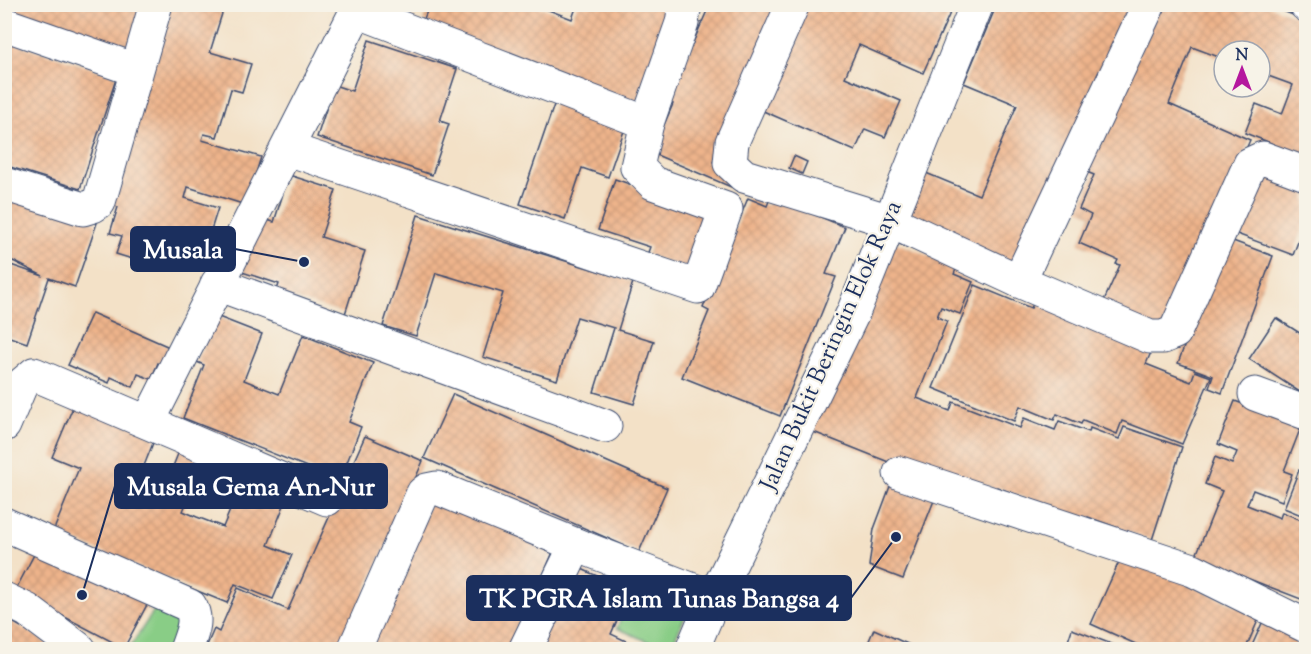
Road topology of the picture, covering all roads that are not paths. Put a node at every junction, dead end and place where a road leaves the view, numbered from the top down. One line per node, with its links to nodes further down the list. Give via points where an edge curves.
1 (156, 4): 8 (street)
2 (685, 4): 9 (street)
3 (793, 4): 13 (street, via 732,142 730,163 744,176)
4 (977, 4): 13 (street, Jalan Bukit Beringin Elok Raya)
5 (1149, 4): 14 (street)
6 (358, 8): 9 (street); 10 (street)
7 (4, 24): 8 (street)
8 (136, 70): 12 (street, via 99,202 83,209)
9 (647, 123): 10 (street, via 637,167 653,183 726,209 698,288)
10 (288, 148): 15 (street)
11 (1306, 174): 14 (street, via 1263,158 1250,164 1176,332 1163,337 1150,337)
12 (4, 184)
13 (890, 221): 14 (street); 26 (street, Jalan Bukit Beringin Elok Raya, via 853,313)
14 (1019, 281)
15 (217, 284): 19 (street); 21 (street)
16 (19, 368): 19 (street); 20 (street, via 21,385)
17 (1255, 394): 18 (street)
18 (1306, 412)
19 (148, 422): 23 (street)
20 (4, 424)
21 (605, 426)
22 (900, 472): 28 (street, via 1193,570)
23 (327, 499)
24 (4, 524): 30 (street, via 190,606 193,630)
25 (576, 545): 26 (street); 31 (street, via 437,488 427,490); 32 (street)
26 (714, 598): 33 (street, Jalan Bukit Beringin Elok Raya)
27 (4, 599): 29 (street, via 27,610)
28 (1306, 626)
29 (80, 650)
30 (186, 650)
31 (354, 650)
32 (525, 650)
33 (692, 650)

